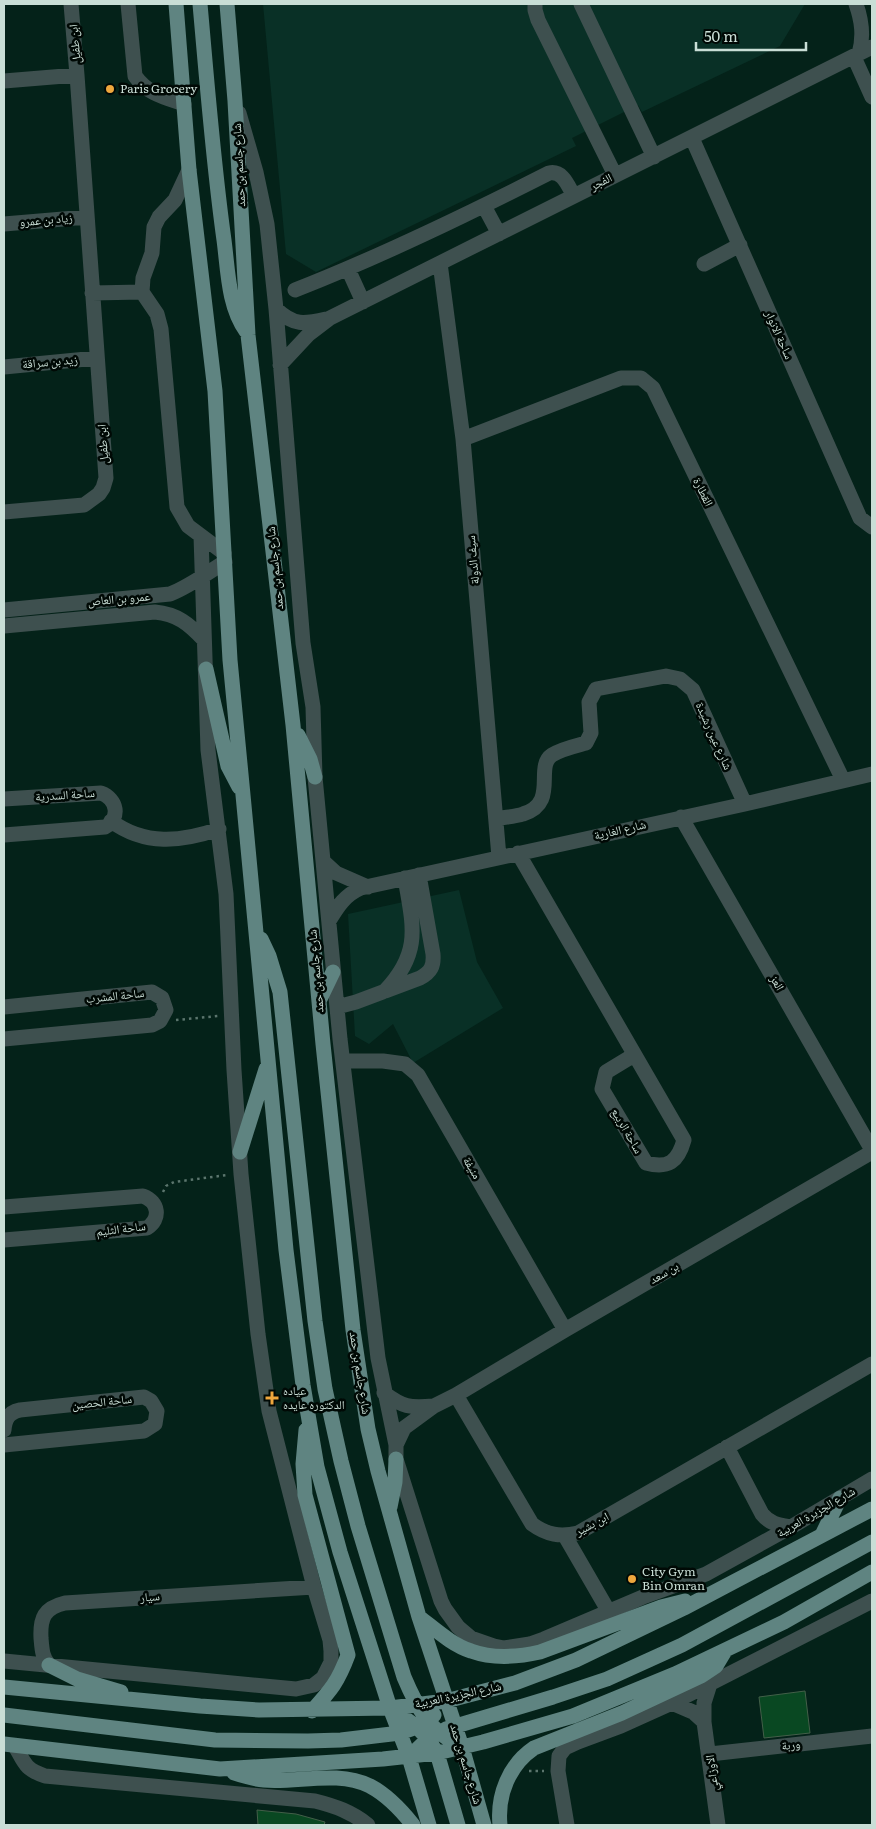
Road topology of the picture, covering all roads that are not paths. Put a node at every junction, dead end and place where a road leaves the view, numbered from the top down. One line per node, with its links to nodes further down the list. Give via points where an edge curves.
1 (71, 4): 12 (street, ابن طفيل)
2 (128, 4): 16 (street, via 135,76 151,92)
3 (175, 4): 16 (main road)
4 (200, 4): 36 (main road, via 218,202 229,280 234,308)
5 (227, 4): 15 (main road, شارع جاسم بن حمد)
6 (536, 4): 20 (street, via 538,20)
7 (581, 4): 18 (street)
8 (856, 4): 11 (street)
9 (864, 4): 10 (street)
10 (872, 14)
11 (862, 53): 14 (street); 17 (street, الفجر)
12 (77, 75): 13 (street); 23 (street, ابن طفيل)
13 (4, 82)
14 (872, 97)
15 (235, 101): 34 (street, شارع جاسم بن حمد, via 266,216); 36 (main road, شارع جاسم بن حمد)
16 (184, 104): 19 (main road)
17 (692, 138): 18 (street, الفجر); 26 (street, ساحة الانوار)
18 (654, 157): 20 (street, الفجر)
19 (189, 170): 31 (street, via 175,200 154,227 154,242); 44 (main road, via 215,391)
20 (614, 175): 21 (street, الفجر)
21 (574, 196): 22 (street, via 564,178 554,172); 25 (street, الفجر)
22 (484, 206): 25 (street); 29 (street)
23 (87, 217): 24 (street, زياد بن عمرو); 32 (street, ابن طفيل)
24 (4, 224)
25 (499, 234): 27 (street, الفجر)
26 (740, 245): 28 (street); 42 (street, ساحة الانوار, via 860,518)
27 (440, 263): 33 (street, الفجر); 40 (street, سيف الدولة)
28 (704, 264)
29 (348, 269): 30 (street); 33 (street)
30 (295, 290)
31 (142, 292): 32 (street); 43 (street, via 157,314 162,329 177,507 188,526)
32 (92, 294): 37 (street, ابن طفيل)
33 (363, 302): 35 (street, الفجر)
34 (276, 309): 35 (street, الفجر, via 285,318 300,323); 38 (street, شارع جاسم بن حمد)
35 (330, 318): 38 (street, الفجر, via 309,334)
36 (248, 335): 52 (main road, شارع جاسم بن حمد)
37 (97, 358): 39 (street, زيد بن سراقة); 41 (street, ابن طفيل, via 106,478 103,488 84,505)
38 (280, 365): 54 (street, شارع جاسم بن حمد, via 303,643 313,707)
39 (4, 367)
40 (462, 439): 55 (street, القطارة, via 621,378 641,378 653,388); 60 (street, سيف الدولة)
41 (4, 512)
42 (872, 527)
43 (201, 536): 44 (street); 45 (street)
44 (225, 558): 45 (street, عمرو بن العاص); 56 (main road, via 230,660)
45 (201, 576): 46 (street, عمرو بن العاص, via 170,594); 50 (street)
46 (93, 602): 47 (street, عمرو بن العاص); 48 (street)
47 (4, 610)
48 (94, 618): 49 (street, عمرو بن العاص); 50 (street, عمرو بن العاص, via 155,612 172,615 190,625)
49 (4, 626)
50 (203, 639): 51 (street)
51 (206, 669): 56 (main road, via 228,766); 62 (street, via 208,750)
52 (293, 725): 54 (main road); 74 (main road, شارع جاسم بن حمد)
53 (872, 774): 55 (street, شارع الغارية)
54 (316, 777): 66 (street, شارع جاسم بن حمد)
55 (843, 780): 58 (street, شارع الغارية)
56 (243, 795): 71 (main road)
57 (4, 799): 61 (street, ساحة السدرية, via 101,793 114,805 115,814)
58 (745, 804): 59 (street, شارع الغارية); 60 (street, شارع عين رشيدة, via 694,690 680,679 666,676 596,689 589,702 590,732 586,743 552,755 547,761 544,797 534,807 524,814)
59 (681, 817): 64 (street, شارع الغارية); 81 (street, العز)
60 (496, 819): 65 (street, سيف الدولة)
61 (111, 821): 62 (street, via 144,838 170,840 200,836); 63 (street, via 100,828)
62 (218, 829): 82 (street, via 226,894)
63 (4, 835)
64 (518, 853): 65 (street, شارع الغارية); 78 (street, ساحة الربيع)
65 (499, 857): 67 (street, شارع الغارية)
66 (324, 862): 68 (street, via 336,873); 69 (street, شارع جاسم بن حمد)
67 (412, 877): 68 (street, شارع الغارية); 70 (street)
68 (368, 886): 69 (street, شارع الغارية, via 343,899)
69 (329, 921): 72 (street, شارع جاسم بن حمد)
70 (420, 925): 73 (street, via 406,963); 73 (street, via 434,962 432,969 420,978)
71 (256, 929): 79 (main road); 118 (main road, via 269,956 280,992 315,1320 332,1427 404,1677)
72 (333, 972): 74 (main road); 76 (street, شارع جاسم بن حمد)
73 (385, 992): 76 (street)
74 (319, 1003): 97 (main road, شارع جاسم بن حمد, via 353,1330 368,1429)
75 (4, 1007): 77 (street, ساحة المشرب, via 152,992 162,998 166,1006 160,1021 152,1025)
76 (337, 1007): 80 (street, شارع جاسم بن حمد)
77 (4, 1039)
78 (634, 1055): 78 (street, ساحة الربيع, via 606,1072 602,1089 646,1163 658,1166 671,1163 681,1153 684,1140)
79 (269, 1061): 82 (main road); 90 (main road, via 286,1250)
80 (343, 1061): 85 (street, منيفة, via 405,1064 418,1075); 87 (street, شارع جاسم بن حمد)
81 (872, 1151): 85 (street, بن سعد)
82 (240, 1152): 104 (street, via 269,1411)
83 (4, 1207): 84 (street, ساحة الثليم, via 138,1196 147,1198 156,1207 156,1220 147,1228)
84 (4, 1240)
85 (565, 1330): 88 (street, بن سعد)
86 (872, 1364): 93 (street, ابن بشير)
87 (384, 1393): 89 (street, via 399,1404 413,1408); 94 (street, شارع جاسم بن حمد)
88 (456, 1395): 89 (street, بن سعد); 101 (street, ابن بشير, via 532,1524 552,1535)
89 (434, 1406): 94 (street, via 404,1428)
90 (308, 1419): 119 (main road, via 340,1552); 120 (main road, via 303,1464 305,1495 348,1655 334,1686)
91 (4, 1430): 92 (street, ساحة الحصين, via 7,1418 20,1410 144,1397 158,1411 155,1424 144,1431)
92 (4, 1445)
93 (727, 1447): 99 (street, via 762,1514 768,1521); 101 (street, ابن بشير, via 578,1533)
94 (396, 1452): 97 (main road, via 395,1482); 109 (street, شارع جاسم بن حمد, via 441,1601 458,1627)
95 (872, 1479): 96 (street, شارع الجزيرة العربية)
96 (840, 1498): 99 (street, شارع الجزيرة العربية); 100 (main road)
97 (389, 1509): 108 (main road, شارع جاسم بن حمد)
98 (872, 1509): 100 (main road, شارع الجزيرة العربية)
99 (791, 1527): 107 (street, شارع الجزيرة العربية, via 706,1574)
100 (822, 1535): 105 (main road, شارع الجزيرة العربية)
101 (566, 1536): 107 (street)
102 (872, 1542): 124 (main road, via 682,1645 607,1679)
103 (872, 1572): 110 (main road, via 784,1622)
104 (314, 1586): 112 (street, سيار, via 56,1605 46,1612 40,1623 42,1651); 112 (street, via 330,1640 331,1662 324,1678 314,1685 296,1688)
105 (699, 1600): 108 (main road, via 671,1603 540,1652 520,1656 471,1652 442,1635); 115 (main road, شارع الجزيرة العربية, via 568,1663 515,1683)
106 (872, 1601): 113 (street)
107 (608, 1612): 109 (street, شارع الجزيرة العربية, via 530,1644 504,1648)
108 (419, 1616): 115 (main road, شارع جاسم بن حمد)
109 (481, 1642)
110 (726, 1650): 129 (main road, via 573,1716); 139 (main road, via 716,1666 701,1676 525,1754 504,1786)
111 (4, 1661): 112 (street)
112 (50, 1665): 116 (main road, via 76,1679)
113 (710, 1684): 117 (street); 122 (street, الاوزاعي, via 704,1704)
114 (4, 1687): 116 (main road, شارع الجزيرة العربية)
115 (446, 1700): 118 (main road, شارع الجزيرة العربية); 123 (main road, via 438,1712); 124 (main road, شارع جاسم بن حمد)
116 (144, 1701): 120 (main road, شارع الجزيرة العربية, via 259,1710)
117 (672, 1703): 122 (street, via 693,1712); 140 (street, via 566,1748 559,1764)
118 (417, 1705): 119 (main road, شارع الجزيرة العربية); 123 (main road)
119 (390, 1708): 120 (main road, شارع الجزيرة العربية); 123 (main road); 125 (main road)
120 (312, 1710)
121 (4, 1715): 125 (main road, via 215,1740 341,1740)
122 (704, 1722): 131 (street, الاوزاعي)
123 (422, 1724): 125 (main road); 126 (main road)
124 (455, 1726): 126 (main road); 129 (main road, شارع جاسم بن حمد)
125 (400, 1733): 132 (main road)
126 (433, 1736): 129 (main road); 130 (main road); 132 (main road)
127 (872, 1736): 131 (street, وربة)
128 (10, 1745): 133 (main road); 134 (street, via 32,1772 45,1776 315,1801 348,1812)
129 (462, 1747): 130 (main road); 138 (main road, شارع جاسم بن حمد)
130 (437, 1753): 132 (main road); 137 (main road)
131 (710, 1754): 141 (street, الاوزاعي)
132 (409, 1757): 133 (main road); 136 (main road)
133 (220, 1769): 135 (main road, via 263,1780 345,1779 368,1786 386,1798)
134 (368, 1825)
135 (413, 1825)
136 (429, 1825)
137 (458, 1825)
138 (484, 1825)
139 (500, 1825)
140 (567, 1825)
141 (718, 1825)

